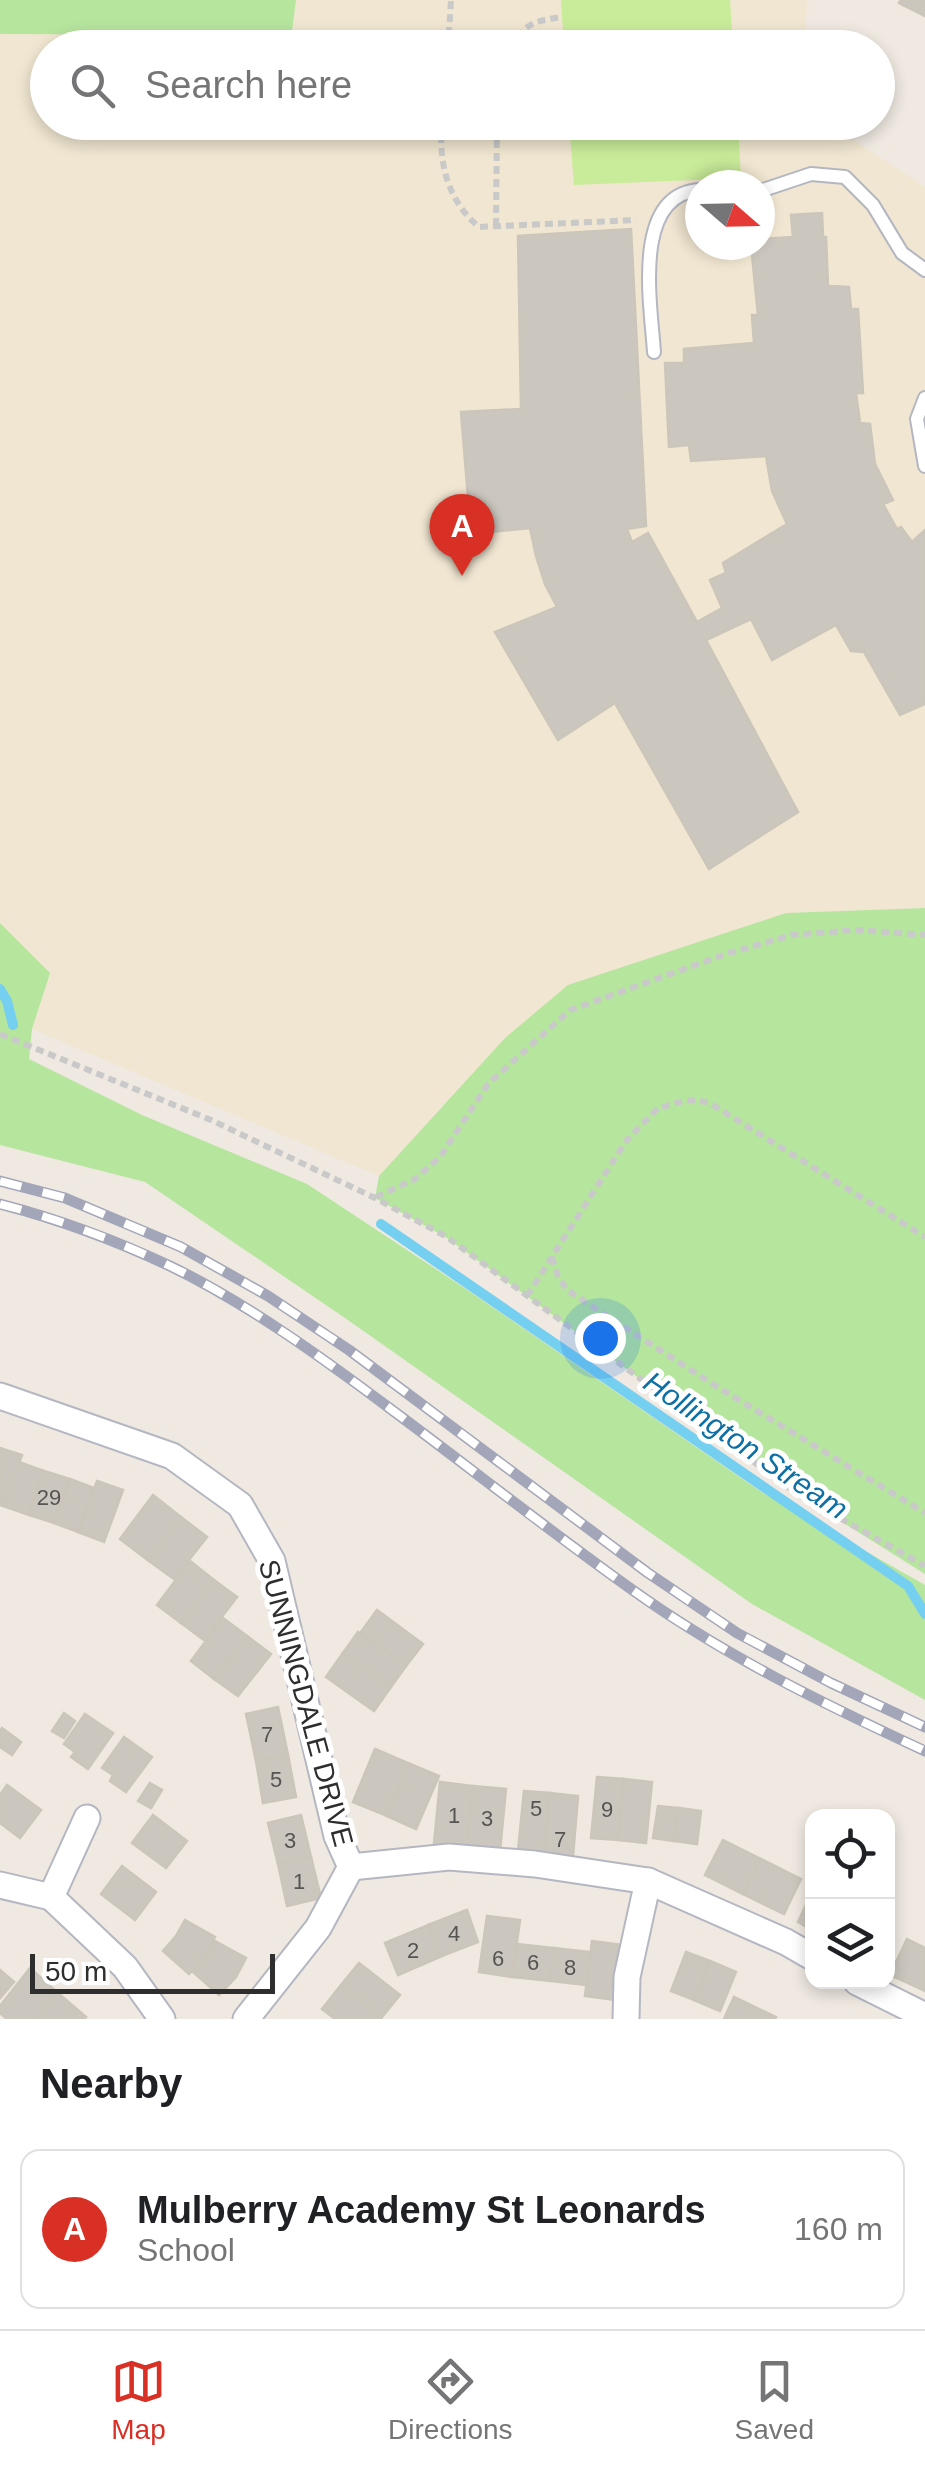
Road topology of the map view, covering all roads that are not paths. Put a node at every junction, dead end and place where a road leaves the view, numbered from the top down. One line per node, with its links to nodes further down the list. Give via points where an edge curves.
1 (775, 186): 3 (lane, via 811,174 845,178 874,205 902,253)
2 (685, 194): 4 (lane, via 674,198 652,235)
3 (925, 270)
4 (654, 352)
5 (925, 398): 6 (lane, via 916,419)
6 (925, 466)
7 (0, 1396): 9 (street, SUNNINGDALE DRIVE, via 172,1456 240,1505 272,1561 337,1836)
8 (87, 1818): 12 (street)
9 (351, 1867): 10 (street, via 449,1857); 17 (street, SUNNINGDALE DRIVE, via 318,1928)
10 (648, 1880): 13 (street); 18 (street, via 627,1977)
11 (0, 1885): 12 (street)
12 (51, 1897): 16 (street, via 125,1967)
13 (805, 1953)
14 (871, 1989): 15 (street)
15 (925, 2016)
16 (162, 2019)
17 (246, 2019)
18 (626, 2019)

